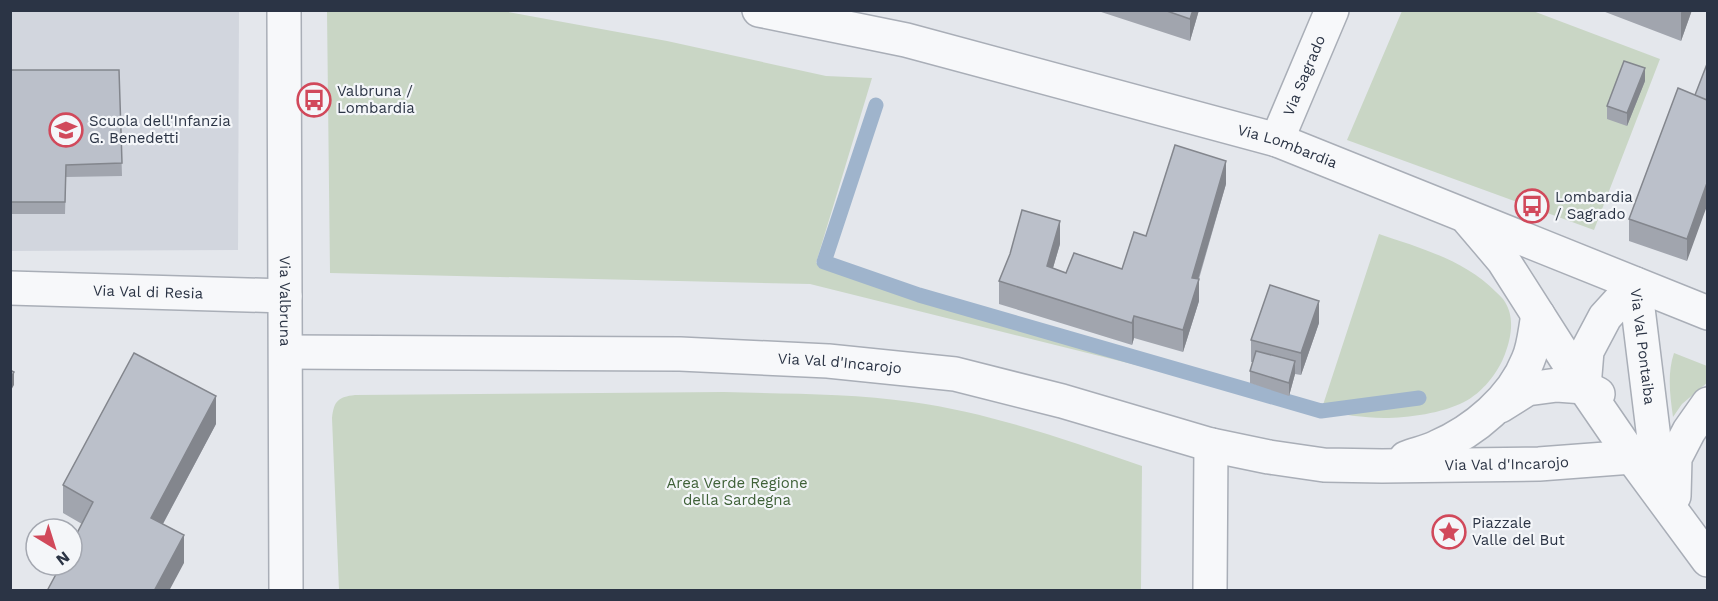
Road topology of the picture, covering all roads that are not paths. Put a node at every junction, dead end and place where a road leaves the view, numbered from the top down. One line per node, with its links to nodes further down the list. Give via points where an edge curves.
1 (284, 10): 9 (street, Via Valbruna)
2 (759, 10): 4 (street, Via Lombardia)
3 (1332, 10): 5 (street, Via Sagrado)
4 (853, 19): 5 (street, Via Lombardia, via 906,40)
5 (1277, 140): 6 (street, Via Lombardia)
6 (1466, 216): 7 (street, Via Lombardia); 11 (street, Via Val Pontaiba, via 1503,260)
7 (1635, 284): 10 (street, Via Lombardia); 13 (street, Via Val Pontaiba, via 1605,317 1587,351); 17 (street, Via Val Pontaiba)
8 (10, 288): 9 (street, Via Val di Resia)
9 (285, 296): 12 (street, Via Valbruna)
10 (1707, 313)
11 (1538, 315): 13 (street, Via Val Pontaiba); 15 (street, Via Val d'Incarojo, via 1529,360 1514,387)
12 (286, 352): 16 (street, Via Val d'Incarojo, via 680,354 828,361 955,374); 21 (street, Via Valbruna)
13 (1584, 387): 15 (street, Via Val d'Incarojo, via 1527,389); 17 (street, Via Val Pontaiba)
14 (1707, 405): 19 (street, via 1675,458)
15 (1490, 412): 18 (street, Via Val d'Incarojo, via 1464,433 1436,448)
16 (1211, 445): 18 (street, Via Val d'Incarojo, via 1313,463); 22 (street)
17 (1644, 456): 18 (street, Via Val d'Incarojo, via 1539,464); 19 (street, Via Val Pontaiba)
18 (1382, 466)
19 (1673, 513): 20 (street, Via Val Pontaiba)
20 (1707, 560)
21 (286, 591)
22 (1209, 591)

